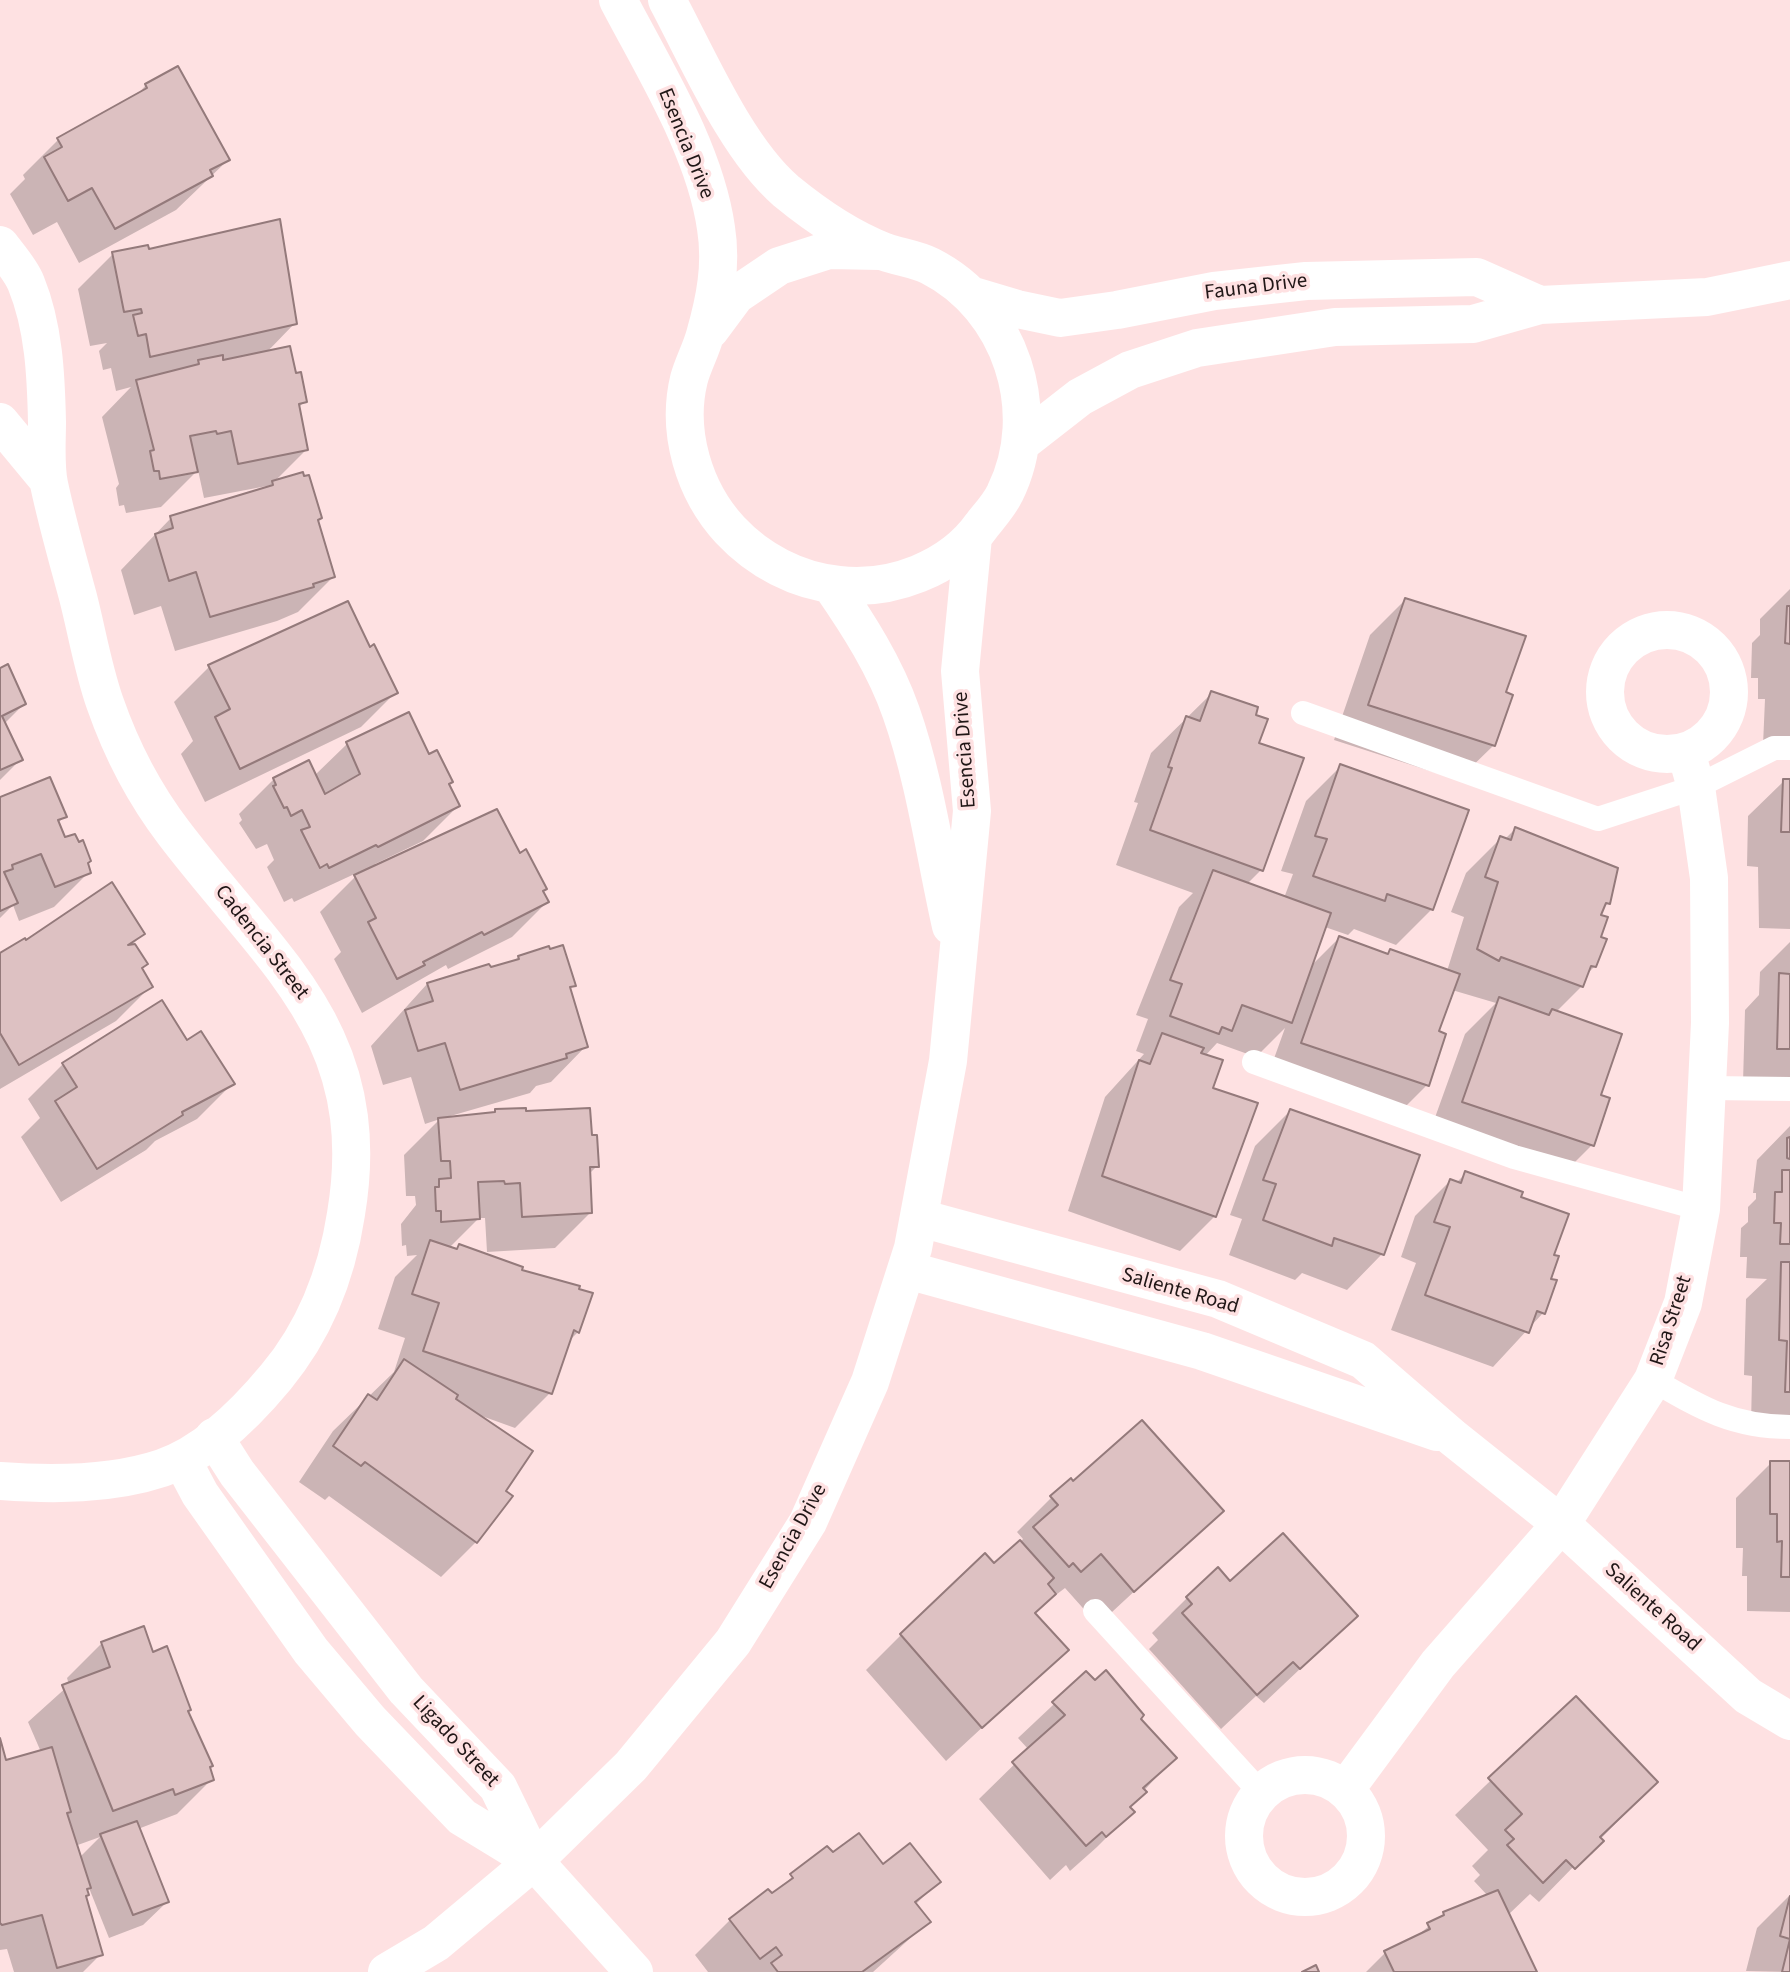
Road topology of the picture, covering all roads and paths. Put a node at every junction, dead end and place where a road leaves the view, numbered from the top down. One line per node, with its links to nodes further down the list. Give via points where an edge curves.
1 (618, 0): 8 (street, Esencia Drive, via 676,114 703,178 716,226 720,271)
2 (667, 0): 4 (street, Esencia Drive, via 723,105 783,188 820,216)
3 (0, 245): 11 (street, Cadencia Street, via 26,281 38,328 46,373)
4 (882, 251): 6 (street, Esencia Drive, via 930,266); 8 (street, Esencia Drive, via 829,250 779,266 736,295)
5 (1790, 280): 7 (street, Fauna Drive, via 1707,297)
6 (970, 295): 7 (street, Fauna Drive, via 1060,317 1306,281 1477,277); 10 (street, Esencia Drive, via 1004,338 1021,389)
7 (1540, 305): 10 (street, Fauna Drive, via 1473,324 1335,327 1197,348 1130,370 1080,397)
8 (704, 337): 13 (street, Esencia Drive, via 688,380 684,426 694,472 715,513 746,548 786,572)
9 (0, 422): 11 (street, Cadencia Street)
10 (1021, 443): 12 (street, Esencia Drive, via 1005,494)
11 (48, 480): 26 (street, Cadencia Street, via 105,702 132,767 172,831 286,969 319,1019 339,1068 350,1116 353,1172 345,1224 334,1273 314,1321 257,1400)
12 (973, 537): 13 (street, Esencia Drive, via 929,569 906,579 864,588); 17 (street, Esencia Drive, via 960,671 972,811)
13 (831, 585): 17 (street, Esencia Drive, via 859,625 901,711)
14 (1303, 713): 16 (lane, via 1598,819)
15 (1790, 748): 16 (lane)
16 (1691, 769): 19 (street, Risa Street, via 1709,878)
17 (960, 962): 22 (street, Esencia Drive, via 948,1061)
18 (1254, 1062): 21 (lane, via 1514,1157)
19 (1709, 1088): 20 (lane); 21 (street, Risa Street)
20 (1790, 1089)
21 (1701, 1209): 24 (street, Risa Street, via 1683,1303)
22 (919, 1218): 23 (street, Esencia Drive); 27 (street, Saliente Road, via 1218,1299 1363,1360)
23 (907, 1269): 27 (street, Saliente Road, via 1202,1351); 35 (street, Esencia Drive, via 870,1382 808,1521 733,1642 631,1766)
24 (1653, 1380): 25 (lane, via 1712,1414 1759,1427); 30 (street, Risa Street)
25 (1790, 1427)
26 (214, 1437): 28 (street, Cadencia Street); 35 (street, Ligado Street, via 237,1473 407,1690 498,1787)
27 (1452, 1437): 30 (street, Saliente Road)
28 (182, 1460): 29 (street, Cadencia Street, via 161,1469 55,1485); 35 (street, via 200,1494 311,1651 370,1721 462,1817)
29 (0, 1481)
30 (1561, 1524): 32 (street, Saliente Road, via 1748,1696); 33 (street, Risa Street, via 1438,1664)
31 (1095, 1611): 34 (lane)
32 (1790, 1721)
33 (1345, 1790): 34 (street, via 1322,1778 1296,1776); 34 (street, via 1365,1821 1363,1859 1339,1888 1303,1898 1279,1892 1251,1866 1244,1828)
34 (1261, 1793)
35 (534, 1861): 36 (street, Esencia Drive, via 436,1943); 37 (street)
36 (387, 1972)
37 (634, 1972)

